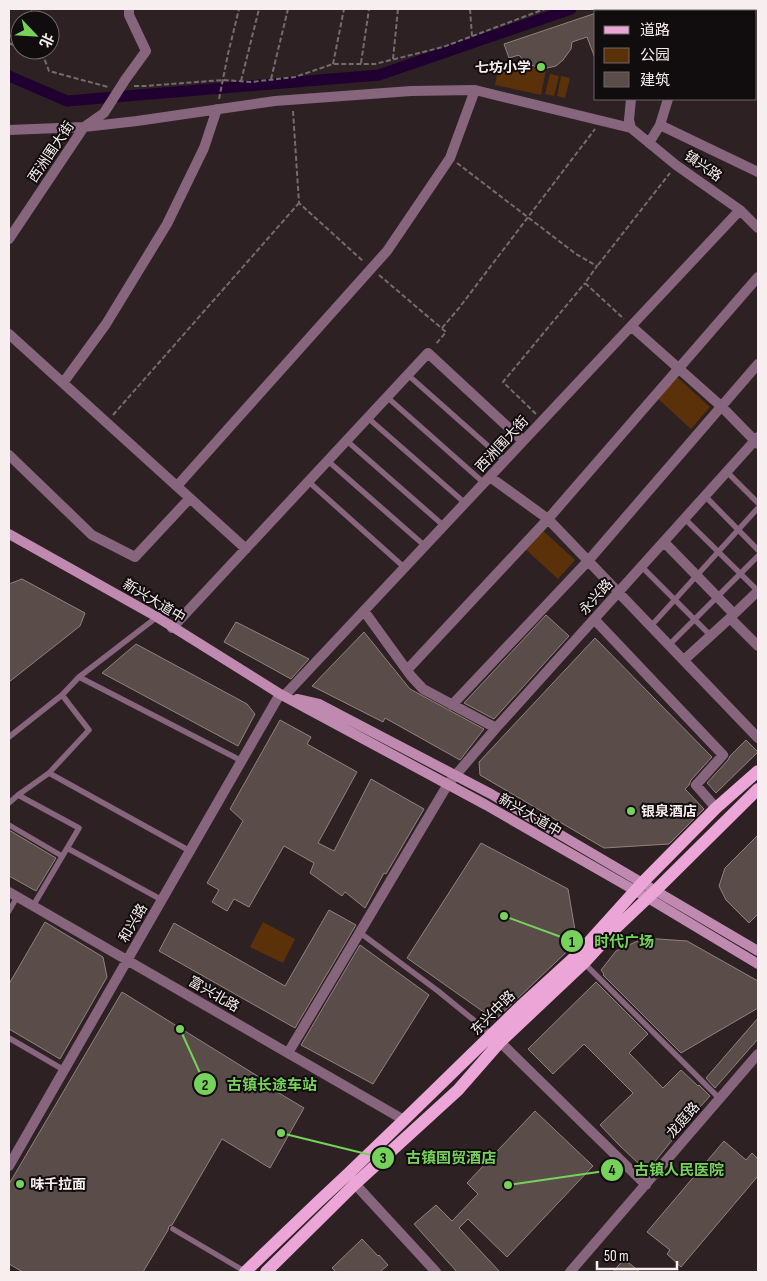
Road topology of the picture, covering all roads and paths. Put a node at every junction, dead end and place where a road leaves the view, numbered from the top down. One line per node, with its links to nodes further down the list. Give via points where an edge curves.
1 (129, 9): 17 (street, 西洲围大街, via 146,52)
2 (239, 9): 18 (path)
3 (260, 9): 20 (path)
4 (288, 9): 19 (path)
5 (344, 9): 15 (path)
6 (369, 9): 16 (path)
7 (398, 9): 13 (path)
8 (470, 9): 12 (path)
9 (530, 9): 11 (path)
10 (545, 9): 11 (path)
11 (531, 14): 12 (path)
12 (472, 36): 13 (path)
13 (393, 59): 16 (path)
14 (45, 60): 17 (path, via 49,71 111,88)
15 (332, 64): 16 (path); 19 (path, via 295,78)
16 (360, 64)
17 (125, 80): 18 (path, via 134,86 146,86); 28 (street, 西洲围大街, via 104,113)
18 (223, 80): 20 (path); 25 (path)
19 (270, 80): 20 (path)
20 (240, 81)
21 (475, 90): 22 (street); 26 (street); 32 (street)
22 (293, 99): 25 (street); 35 (path)
23 (631, 100): 29 (street)
24 (668, 100): 27 (street)
25 (217, 109): 28 (street); 51 (street, via 204,148 167,224 106,324)
26 (601, 121): 29 (street); 37 (path)
27 (660, 125): 31 (street); 34 (street)
28 (84, 127): 30 (street); 39 (street, 西洲围大街)
29 (631, 128): 31 (street, 镇兴路)
30 (9, 130)
31 (649, 143): 33 (street, 镇兴路)
32 (450, 158): 37 (path); 41 (street, via 387,251)
33 (676, 165): 36 (street, 镇兴路); 40 (path)
34 (758, 172)
35 (299, 203): 41 (path); 56 (path)
36 (740, 210): 38 (street, 镇兴路); 44 (street, 西洲围大街)
37 (528, 218): 40 (path); 45 (path)
38 (758, 228)
39 (9, 239)
40 (597, 266): 43 (path)
41 (371, 268): 45 (path); 66 (street)
42 (758, 277): 49 (street)
43 (585, 283): 44 (path); 55 (path, via 503,382)
44 (631, 326): 49 (street); 55 (street, 西洲围大街)
45 (442, 328): 47 (path, via 446,332)
46 (9, 334): 51 (street)
47 (428, 353): 50 (street); 59 (street)
48 (758, 364): 53 (street)
49 (679, 369): 53 (street); 72 (street)
50 (408, 375): 52 (street); 62 (lane)
51 (63, 383): 56 (street)
52 (387, 397): 54 (street); 64 (lane)
53 (722, 407): 57 (street); 83 (street)
54 (368, 418): 58 (street); 69 (lane)
55 (543, 420): 59 (street, 西洲围大街)
56 (106, 422): 66 (street)
57 (757, 440): 63 (street, 永兴路)
58 (347, 441): 61 (street); 74 (lane)
59 (523, 441): 62 (street, 西洲围大街)
60 (9, 455): 68 (street, via 92,535 135,557)
61 (328, 461): 65 (street); 78 (lane)
62 (505, 461): 64 (street, 西洲围大街)
63 (727, 472): 67 (street, 永兴路); 70 (lane)
64 (487, 480): 69 (street, 西洲围大街); 72 (street)
65 (309, 482): 79 (street); 85 (lane)
66 (177, 486): 68 (street)
67 (705, 496): 73 (street, 永兴路); 75 (lane)
68 (190, 498): 79 (street)
69 (465, 503): 74 (street, 西洲围大街)
70 (758, 503)
71 (758, 508): 75 (lane)
72 (548, 519): 83 (street); 103 (street)
73 (685, 519): 77 (street, 永兴路); 81 (lane)
74 (444, 526): 78 (street, 西洲围大街)
75 (738, 530): 80 (lane); 81 (lane)
76 (9, 536): 94 (main road, 新兴大道中)
77 (664, 542): 84 (street, 永兴路); 87 (street)
78 (425, 546): 85 (street, 西洲围大街)
79 (246, 549): 98 (street)
80 (758, 550)
81 (718, 552): 86 (lane); 87 (lane)
82 (758, 556): 86 (lane)
83 (588, 562): 89 (street); 107 (street)
84 (642, 567): 89 (street, 永兴路); 91 (lane)
85 (405, 568): 92 (street, 西洲围大街)
86 (740, 574): 88 (lane); 90 (lane)
87 (697, 576): 90 (street); 91 (lane)
88 (758, 591): 93 (street)
89 (618, 592): 95 (street, 永兴路); 97 (street)
90 (717, 597): 93 (street); 96 (lane)
91 (675, 600): 96 (lane); 97 (lane)
92 (364, 611): 103 (street); 106 (street, 西洲围大街)
93 (732, 616): 99 (street); 101 (street)
94 (157, 618): 98 (main road, 新兴大道中); 104 (lane)
95 (594, 619): 108 (street, 永兴路); 119 (street, via 723,755 696,785)
96 (695, 619): 99 (lane); 100 (lane)
97 (651, 626): 100 (street)
98 (172, 628): 106 (main road, 新兴大道中)
99 (711, 636): 102 (street)
100 (669, 644): 102 (street)
101 (758, 646)
102 (684, 660): 110 (street)
103 (406, 670): 107 (street, via 423,689)
104 (79, 677): 105 (lane); 111 (lane)
105 (62, 695): 109 (lane); 113 (lane, via 89,730)
106 (282, 695): 111 (street, 和兴路); 114 (main road, 新兴大道中, via 320,704); 115 (main road, 新兴大道中)
107 (452, 705): 108 (street)
108 (496, 728): 114 (street, 永兴路)
109 (9, 737)
110 (758, 738)
111 (242, 761): 122 (street, 和兴路)
112 (758, 771): 119 (main road, 东兴中路)
113 (50, 773): 117 (lane); 122 (lane)
114 (455, 775): 115 (street, 永兴路); 124 (main road, 新兴大道中, via 491,794)
115 (448, 784): 124 (main road, 新兴大道中); 130 (street, 永兴路)
116 (758, 789): 126 (main road, 东兴中路)
117 (18, 796): 118 (lane); 121 (lane, via 79,828)
118 (9, 803)
119 (716, 808): 124 (main road, 东兴中路)
120 (9, 826): 123 (lane)
121 (67, 848): 123 (lane); 127 (lane)
122 (190, 851): 127 (street, 和兴路)
123 (62, 856): 128 (lane)
124 (638, 887): 126 (main road, 新兴大道中); 137 (main road, 东兴中路, via 578,954 521,1006)
125 (13, 895): 128 (street, 富兴北路); 129 (lane)
126 (651, 895): 131 (main road, 新兴大道中); 134 (main road, 东兴中路)
127 (162, 900): 133 (street, 和兴路)
128 (33, 906): 133 (street, 富兴北路)
129 (9, 911)
130 (359, 932): 137 (lane); 138 (street, 永兴路)
131 (723, 937): 132 (main road, 新兴大道中); 135 (main road, 新兴大道中)
132 (758, 952)
133 (128, 960): 138 (street, 富兴北路); 140 (street, 和兴路)
134 (584, 963): 137 (main road, 东兴中路); 141 (lane)
135 (758, 964)
136 (9, 1038): 140 (lane)
137 (496, 1039): 142 (main road, 东兴中路); 144 (main road, 东兴中路, via 458,1090); 145 (street)
138 (288, 1053): 142 (street, 富兴北路)
139 (758, 1054): 141 (street, 龙庭路)
140 (64, 1070): 143 (street, 和兴路, via 24,1145)
141 (720, 1099): 145 (street, 龙庭路)
142 (404, 1120): 147 (main road, 东兴中路)
143 (9, 1166)
144 (355, 1184): 148 (main road, 东兴中路); 149 (street)
145 (646, 1185): 150 (street, 龙庭路)
146 (173, 1229): 147 (lane)
147 (246, 1272)
148 (266, 1272)
149 (436, 1272)
150 (570, 1272)

